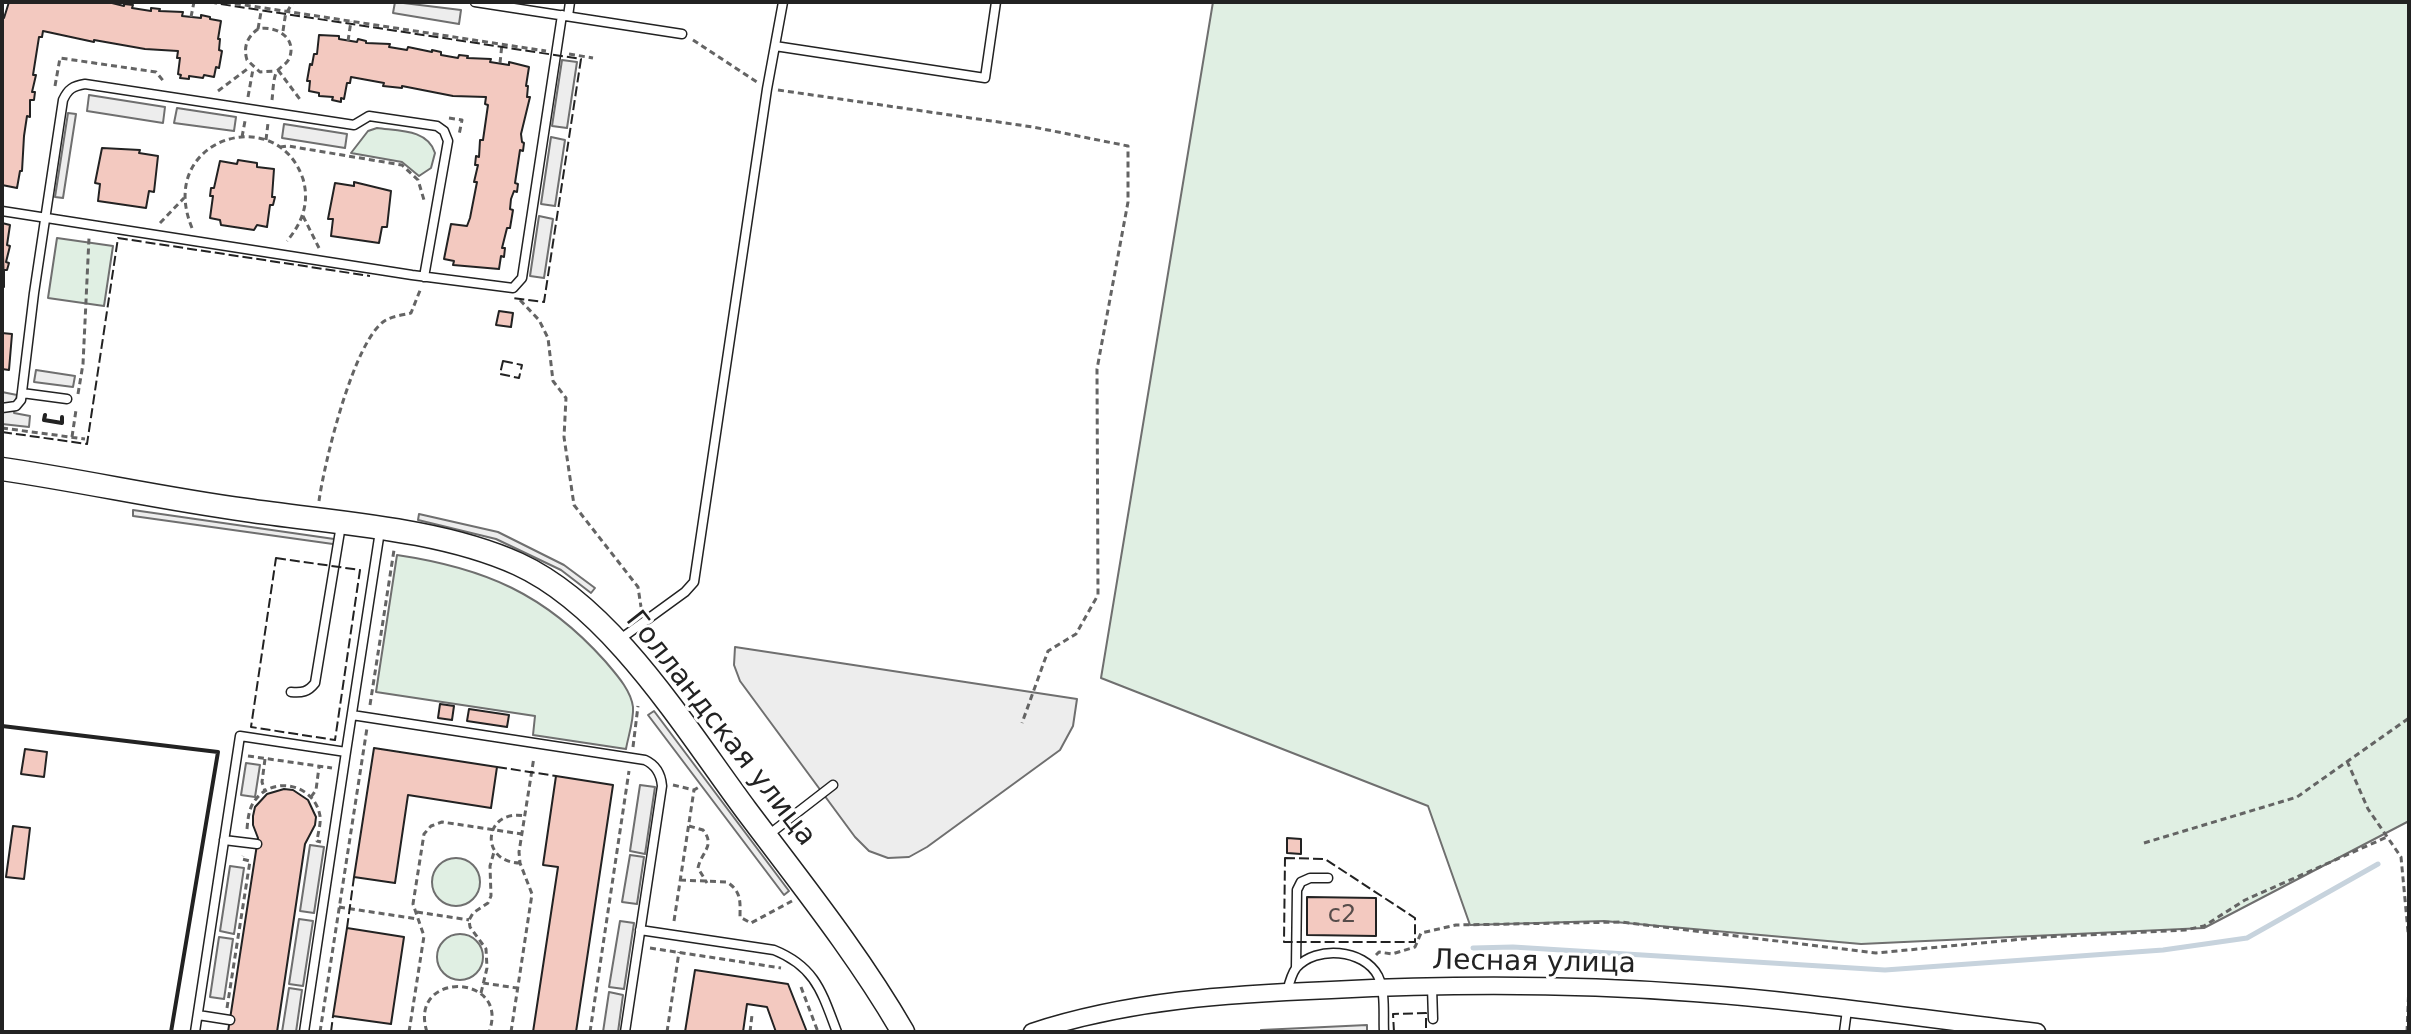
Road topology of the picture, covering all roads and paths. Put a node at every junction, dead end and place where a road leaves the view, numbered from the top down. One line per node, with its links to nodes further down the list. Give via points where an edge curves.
1 (194, 2): 11 (path)
2 (225, 2): 8 (path)
3 (293, 2): 8 (path)
4 (475, 2): 10 (lane)
5 (570, 2): 10 (lane)
6 (783, 2): 18 (lane)
7 (996, 2): 18 (lane, via 985,78)
8 (287, 11): 12 (path); 14 (path)
9 (261, 12): 13 (path)
10 (565, 16): 15 (lane); 19 (lane)
11 (191, 17)
12 (351, 21): 16 (path); 17 (path)
13 (258, 29): 14 (path); 22 (path, via 245,46)
14 (283, 33): 23 (path, via 290,52)
15 (682, 34): 25 (path)
16 (348, 41)
17 (502, 44): 19 (path); 21 (path)
18 (775, 46): 25 (lane)
19 (556, 52): 20 (path); 43 (lane, via 522,278)
20 (593, 58)
21 (500, 63)
22 (251, 66): 23 (path, via 268,73); 27 (path, via 211,96)
23 (278, 70): 28 (path)
24 (55, 86): 26 (path, via 60,58 156,72)
25 (767, 89): 55 (lane, via 694,582); 62 (path, via 1128,146 1128,202 1097,369 1098,595 1076,634 1048,651)
26 (170, 90)
27 (224, 98)
28 (308, 111)
29 (448, 117): 30 (path, via 462,120)
30 (460, 134)
31 (280, 147): 32 (path, via 242,137 213,146 191,168); 34 (path, via 402,165 423,190); 35 (path, via 300,171)
32 (184, 198): 37 (path); 38 (path)
33 (2, 211): 36 (lane)
34 (422, 211)
35 (303, 216): 39 (path); 41 (path)
36 (45, 218): 42 (lane); 42 (lane, via 63,100 75,86 354,125 369,116 437,126 448,141); 45 (lane)
37 (160, 223)
38 (192, 228)
39 (286, 242)
40 (89, 243): 44 (path)
41 (319, 248)
42 (424, 277): 43 (lane); 51 (path, via 411,313 385,320 366,343 334,430)
43 (513, 288): 55 (path, via 548,338 553,381 566,398 564,437 574,505 638,587)
44 (83, 364)
45 (22, 393): 46 (lane); 47 (lane, via 16,406)
46 (67, 399)
47 (2, 408)
48 (2, 428): 49 (path)
49 (85, 439)
50 (2, 469): 52 (street, Голландская улица)
51 (319, 502)
52 (341, 524): 53 (street, Голландская улица); 57 (lane, via 315,683 301,693)
53 (380, 530): 56 (street, Голландская улица, via 472,547 517,564 550,580); 59 (lane)
54 (394, 550): 60 (path)
55 (641, 623): 56 (lane)
56 (618, 641): 81 (street, Голландская улица)
57 (291, 692)
58 (638, 706): 65 (path)
59 (352, 715): 60 (lane); 63 (lane)
60 (368, 718): 65 (lane); 122 (path)
61 (2409, 718): 67 (path)
62 (1022, 723)
63 (346, 752): 64 (lane, via 240,736); 69 (lane)
64 (237, 754): 66 (path); 83 (lane)
65 (631, 757): 71 (lane, via 650,762); 127 (path)
66 (265, 758): 68 (path); 75 (path)
67 (2347, 760): 82 (path); 86 (path, via 2297,797)
68 (319, 766): 69 (path); 76 (path)
69 (344, 770): 85 (lane)
70 (532, 772): 77 (path)
71 (662, 782): 74 (path); 98 (lane)
72 (833, 785): 81 (lane)
73 (699, 787): 74 (path)
74 (694, 790): 78 (path)
75 (265, 791): 76 (path, via 295,786); 84 (path, via 252,806)
76 (311, 797): 85 (path, via 320,816 317,841)
77 (525, 816): 79 (path, via 505,816); 80 (path)
78 (689, 826): 91 (path); 92 (path, via 703,830 709,840 698,868)
79 (492, 830): 80 (path); 88 (path); 95 (path, via 442,822 427,829)
80 (522, 834): 89 (path)
81 (766, 837): 133 (street, Голландская улица)
82 (2387, 837): 100 (path, via 2401,857); 103 (path, via 2245,900 2204,926 2185,930 1876,953 1621,922 1456,925 1421,933 1415,947 1379,952)
83 (224, 840): 84 (lane); 115 (lane)
84 (245, 842): 87 (lane); 118 (path, via 242,859 250,861)
85 (332, 843): 121 (lane)
86 (2144, 843)
87 (257, 844)
88 (494, 852): 89 (path); 97 (path, via 491,896)
89 (520, 863): 111 (path, via 532,894)
90 (1328, 878): 104 (lane, via 1310,878 1297,890)
91 (680, 880): 92 (path); 99 (path)
92 (707, 883): 93 (path, via 733,887 741,899 740,917 751,923)
93 (792, 901)
94 (349, 909): 96 (path)
95 (415, 912): 96 (path); 97 (path)
96 (418, 919): 123 (path, via 424,936)
97 (469, 920): 106 (path, via 486,949)
98 (640, 930): 99 (lane); 101 (lane)
99 (677, 936): 102 (path); 132 (lane, via 788,956 818,982)
100 (2409, 942)
101 (638, 947): 102 (path); 128 (lane)
102 (679, 953): 105 (path); 129 (path)
103 (1368, 963): 104 (lane, via 1355,956 1324,955); 109 (lane)
104 (1296, 968): 112 (lane)
105 (794, 970)
106 (483, 983): 111 (path); 113 (path)
107 (2409, 984): 138 (path)
108 (800, 985): 131 (path)
109 (1382, 987): 110 (street, Лесная улица); 112 (street, Лесная улица); 135 (lane)
110 (1432, 987): 114 (street, Лесная улица, via 1580,986); 117 (lane)
111 (517, 988): 126 (path)
112 (1287, 992): 119 (street, Лесная улица, via 1170,1001)
113 (481, 993): 124 (path, via 458,985 435,994 424,1017); 125 (path, via 492,1015)
114 (1847, 1010): 136 (lane); 137 (street, Лесная улица)
115 (198, 1015): 118 (lane); 120 (lane)
116 (752, 1015): 130 (path)
117 (1433, 1019)
118 (228, 1020)
119 (1070, 1026): 134 (street, Лесная улица)
120 (195, 1032)
121 (304, 1032)
122 (320, 1032)
123 (409, 1032)
124 (427, 1032)
125 (489, 1032)
126 (511, 1032)
127 (590, 1032)
128 (625, 1032)
129 (667, 1032)
130 (750, 1032)
131 (818, 1032)
132 (837, 1032)
133 (903, 1032)
134 (1032, 1032)
135 (1384, 1032)
136 (1844, 1032)
137 (2036, 1032)
138 (2407, 1032)

